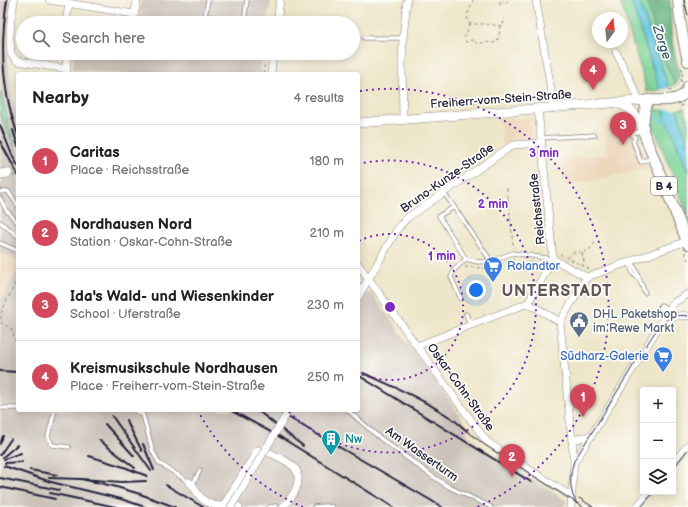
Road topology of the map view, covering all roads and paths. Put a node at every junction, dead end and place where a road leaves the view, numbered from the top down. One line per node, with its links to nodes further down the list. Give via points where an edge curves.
1 (14, 0): 26 (street, via 10,38 11,54)
2 (49, 0): 13 (street)
3 (136, 0): 15 (street)
4 (208, 0): 17 (lane)
5 (247, 0): 18 (lane)
6 (280, 0): 19 (street)
7 (407, 0): 24 (street)
8 (473, 0): 21 (path, via 467,14)
9 (507, 0): 12 (path, via 507,3)
10 (536, 0): 38 (street)
11 (678, 0): 31 (main road)
12 (500, 1): 14 (path)
13 (69, 3): 15 (street); 16 (street)
14 (500, 6)
15 (134, 14)
16 (67, 16)
17 (205, 16)
18 (245, 16)
19 (278, 16)
20 (504, 18): 22 (path, via 503,26)
21 (470, 24): 22 (path); 22 (path, via 464,39 466,42 472,40 478,44 496,42)
22 (500, 26)
23 (364, 38): 24 (lane)
24 (403, 38): 40 (street)
25 (616, 52): 36 (street)
26 (16, 60)
27 (16, 60): 32 (street)
28 (66, 60): 32 (street)
29 (265, 60): 33 (path)
30 (272, 60): 34 (street)
31 (688, 61)
32 (67, 72)
33 (263, 72)
34 (271, 72)
35 (687, 92): 36 (main road, Freiherr-vom-Stein-Straße, via 675,99)
36 (644, 101): 37 (main road, Freiherr-vom-Stein-Straße); 42 (main road, B 4)
37 (616, 103): 38 (main road, Freiherr-vom-Stein-Straße); 42 (main road, via 631,109)
38 (554, 108): 39 (main road, Freiherr-vom-Stein-Straße)
39 (538, 109): 40 (main road, Freiherr-vom-Stein-Straße); 44 (street, Reichsstraße)
40 (403, 120): 41 (main road, Freiherr-vom-Stein-Straße)
41 (360, 123)
42 (643, 130): 54 (main road, B 4)
43 (595, 135): 44 (lane)
44 (541, 141): 47 (street, Bruno-Kunze-Straße, via 513,145); 58 (street, Reichsstraße)
45 (507, 188): 59 (path)
46 (0, 192): 49 (lane, via 8,190)
47 (444, 193): 50 (lane); 73 (street, Bruno-Kunze-Straße, via 407,218 398,228)
48 (0, 198): 52 (lane)
49 (16, 203)
50 (454, 206): 62 (lane, via 439,216); 65 (lane)
51 (0, 222): 53 (lane)
52 (16, 222)
53 (16, 234)
54 (687, 242): 66 (street)
55 (0, 243): 57 (lane)
56 (595, 243): 60 (path, via 592,248)
57 (16, 250)
58 (552, 250): 63 (street, Reichsstraße); 64 (path)
59 (516, 253): 61 (lane); 63 (lane)
60 (582, 253): 64 (path, via 574,252); 69 (path)
61 (500, 258): 65 (lane); 67 (path)
62 (466, 259): 65 (lane, via 478,262); 78 (lane, via 455,269 451,277)
63 (550, 259): 68 (path, via 542,268); 72 (street); 79 (street)
64 (569, 259): 69 (path)
65 (491, 261)
66 (630, 261): 71 (street); 76 (lane, via 633,274 639,278)
67 (507, 262)
68 (534, 264)
69 (583, 266): 71 (path)
70 (360, 267): 73 (street, Oskar-Cohn-Straße)
71 (596, 273): 72 (street)
72 (587, 277): 84 (street)
73 (369, 279): 75 (street, Bruno-Kunze-Straße); 87 (street, Oskar-Cohn-Straße)
74 (16, 282): 86 (path, via 1,312 1,323 11,328)
75 (362, 287)
76 (645, 293)
77 (687, 295): 82 (street, via 675,302)
78 (461, 299)
79 (528, 303): 84 (street); 85 (street)
80 (660, 306): 82 (lane)
81 (466, 314): 85 (lane)
82 (667, 316): 83 (street); 94 (street)
83 (688, 316)
84 (560, 322): 95 (street)
85 (470, 324): 87 (street)
86 (16, 343)
87 (417, 346): 105 (street, Oskar-Cohn-Straße, via 487,442)
88 (0, 408): 89 (lane)
89 (16, 408)
90 (54, 412): 97 (lane, via 48,436 52,444)
91 (138, 412): 103 (lane, via 143,416 153,452 159,463)
92 (289, 412): 106 (street, bridge)
93 (350, 412): 112 (lane, Am Wasserturm, via 432,476)
94 (590, 436): 95 (street); 101 (street)
95 (572, 440): 101 (street)
96 (688, 445): 100 (street)
97 (69, 447)
98 (258, 450): 108 (street)
99 (268, 452): 107 (street, via 295,468 298,474 296,489 289,500)
100 (676, 459)
101 (574, 463): 105 (street)
102 (200, 470): 103 (lane)
103 (191, 483): 108 (street, via 204,501)
104 (647, 495): 113 (street)
105 (573, 504)
106 (234, 506)
107 (279, 506): 109 (lane)
108 (224, 507)
109 (269, 507)
110 (314, 507): 111 (lane)
111 (332, 507)
112 (491, 507)
113 (637, 507)

